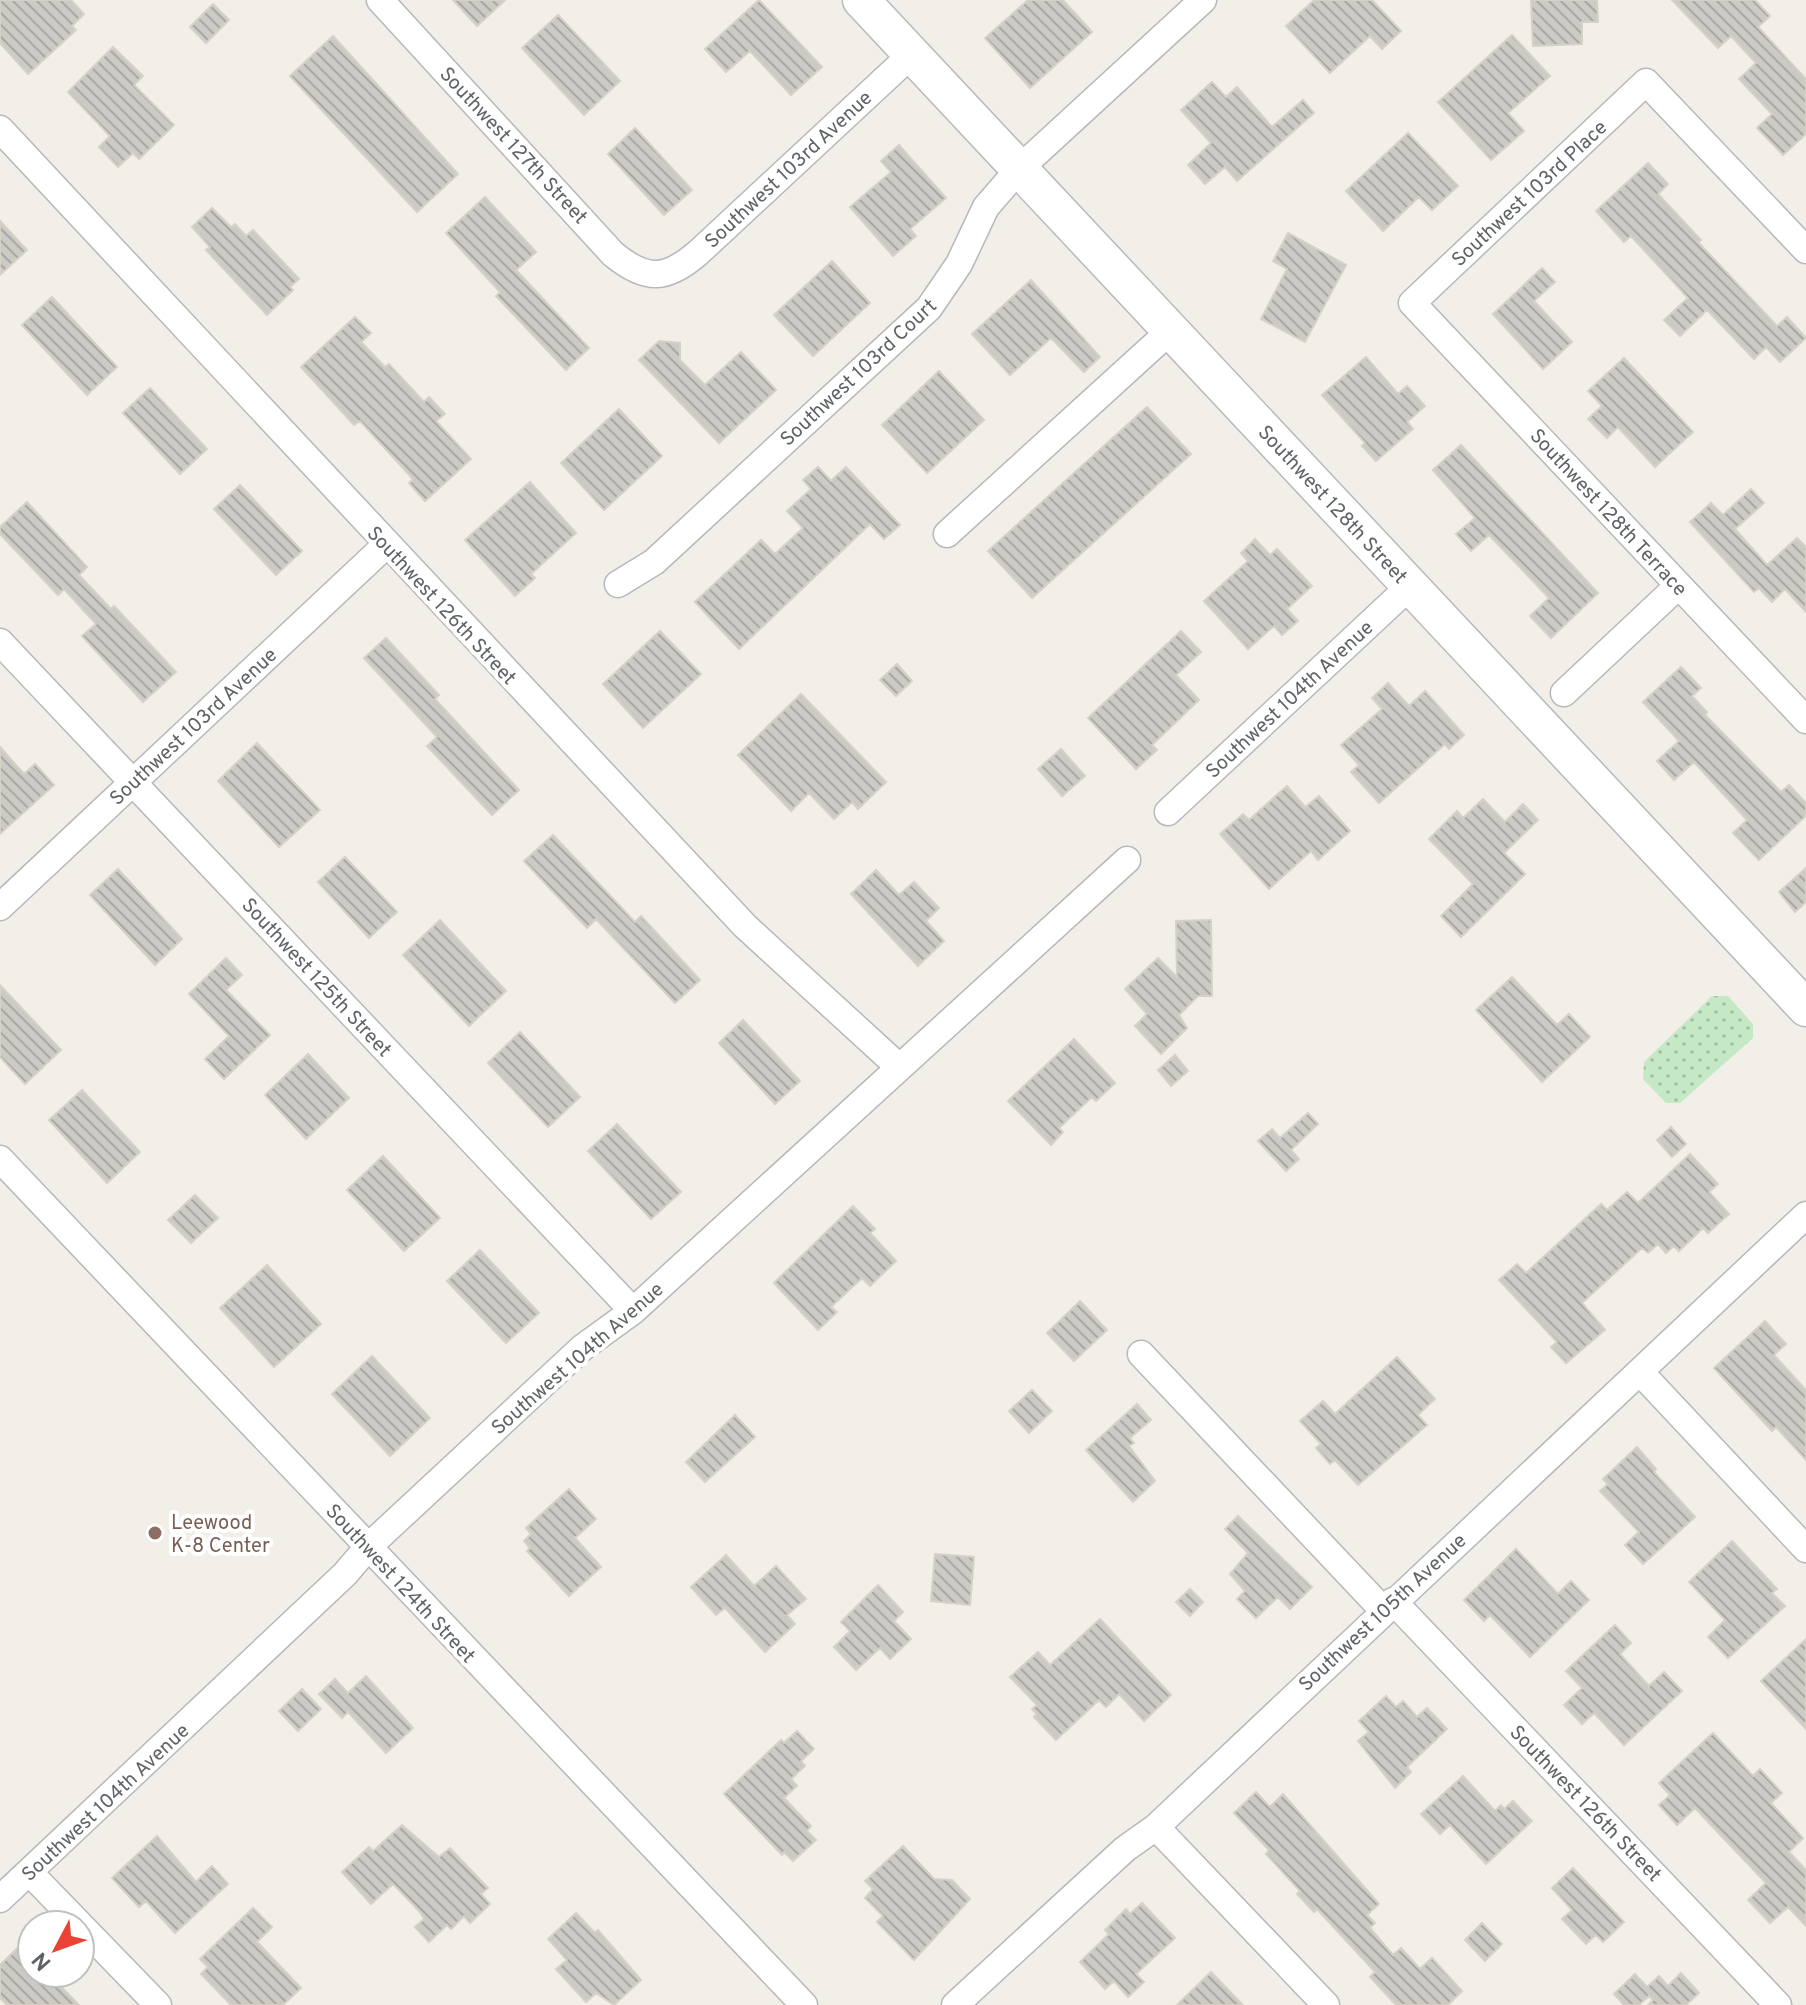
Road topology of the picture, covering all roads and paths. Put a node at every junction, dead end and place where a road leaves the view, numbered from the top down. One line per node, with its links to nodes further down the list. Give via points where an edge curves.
1 (380, 0): 8 (street, Southwest 127th Street, via 613,254)
2 (861, 0): 4 (street, Southwest 128th Street)
3 (1203, 0): 6 (street, Southwest 103rd Court)
4 (912, 54): 6 (street, Southwest 128th Street); 8 (street, Southwest 103rd Avenue, via 699,252)
5 (0, 129): 12 (street, Southwest 126th Street)
6 (1019, 169): 10 (street, Southwest 128th Street); 13 (street, Southwest 103rd Court, via 986,207 959,264 929,308 654,562)
7 (1806, 250): 9 (street, Southwest 103rd Place, via 1646,82)
8 (658, 276)
9 (1412, 303): 15 (street, Southwest 128th Terrace)
10 (1170, 331): 11 (street); 14 (street, Southwest 128th Street)
11 (947, 534)
12 (386, 545): 19 (street, Southwest 103rd Avenue); 24 (street, Southwest 126th Street, via 745,926)
13 (618, 584)
14 (1410, 586): 20 (street, Southwest 104th Avenue); 23 (street, Southwest 128th Street)
15 (1678, 586): 17 (street); 18 (street, Southwest 128th Terrace)
16 (0, 642): 19 (street, Southwest 125th Street)
17 (1564, 693)
18 (1806, 720)
19 (132, 782): 22 (street, Southwest 103rd Avenue); 27 (street, Southwest 125th Street)
20 (1168, 812)
21 (1127, 860): 24 (street, Southwest 104th Avenue)
22 (0, 907)
23 (1806, 1008)
24 (899, 1067): 27 (street, Southwest 104th Avenue)
25 (0, 1159): 30 (street, Southwest 124th Street)
26 (1806, 1215): 29 (street, Southwest 105th Avenue)
27 (633, 1311): 30 (street, Southwest 104th Avenue, via 582,1348)
28 (1141, 1354): 32 (street, Southwest 126th Street)
29 (1640, 1372): 31 (street); 32 (street, Southwest 105th Avenue)
30 (368, 1547): 34 (street, Southwest 104th Avenue); 37 (street, Southwest 124th Street)
31 (1806, 1549)
32 (1388, 1606): 33 (street, Southwest 105th Avenue); 40 (street, Southwest 126th Street)
33 (1156, 1827): 38 (street, Southwest 105th Avenue, via 1125,1849); 39 (street)
34 (29, 1872): 35 (street, Southwest 104th Avenue); 36 (street)
35 (0, 1899)
36 (158, 2005)
37 (804, 2005)
38 (955, 2005)
39 (1326, 2005)
40 (1778, 2005)

